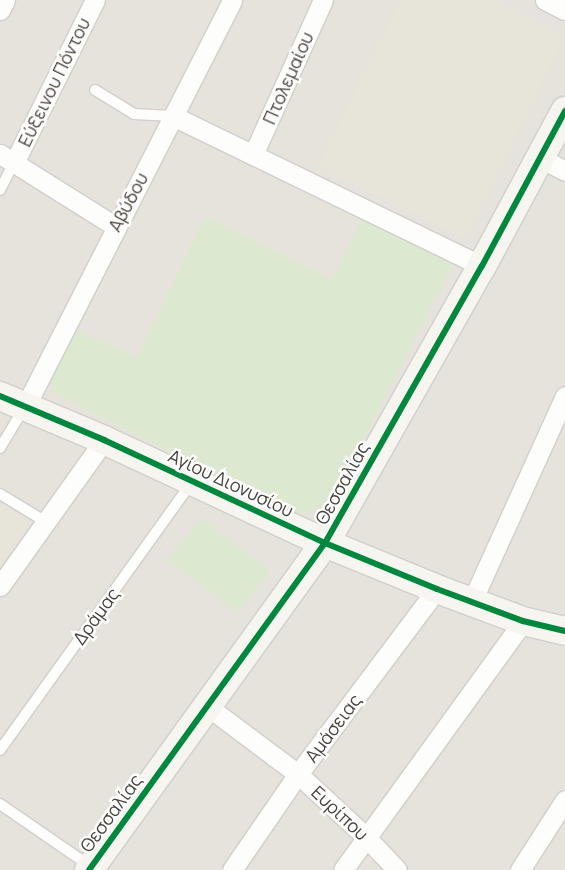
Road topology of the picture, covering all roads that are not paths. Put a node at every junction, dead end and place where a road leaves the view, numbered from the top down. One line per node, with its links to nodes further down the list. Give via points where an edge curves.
1 (5, 0): 6 (street)
2 (94, 0): 13 (street, Εύξεινου Πόντου)
3 (232, 0): 10 (street, Αβύδου)
4 (323, 0): 11 (street, Πτολεμαίου)
5 (545, 0): 7 (street)
6 (0, 10)
7 (565, 10)
8 (95, 90): 10 (lane, via 134,114)
9 (565, 111): 12 (street, Θεσσαλίας)
10 (173, 116): 11 (street); 16 (street, Αβύδου)
11 (253, 155): 17 (street)
12 (540, 158): 14 (street); 17 (street, Θεσσαλίας)
13 (7, 159): 15 (lane); 16 (street)
14 (565, 171)
15 (0, 190)
16 (115, 226): 20 (street, Αβύδου)
17 (482, 266): 26 (street, Θεσσαλίας)
18 (0, 396): 20 (street, Αγίου Διονυσίου)
19 (565, 396): 29 (street)
20 (26, 405): 21 (street, Αγίου Διονυσίου); 22 (lane)
21 (104, 440): 23 (street, Αγίου Διονυσίου); 25 (street)
22 (0, 448)
23 (192, 482): 26 (street, Αγίου Διονυσίου); 33 (lane, Δράμας)
24 (0, 494): 25 (lane)
25 (46, 522): 27 (street)
26 (326, 543): 28 (street, Αγίου Διονυσίου); 32 (street, Θεσσαλίας)
27 (0, 586)
28 (437, 589): 29 (street, Αγίου Διονυσίου); 34 (street, Αμάσειας)
29 (472, 601): 30 (street, Αγίου Διονυσίου)
30 (523, 621): 31 (street, Αγίου Διονυσίου); 37 (street)
31 (565, 631)
32 (207, 706): 34 (street, Ευρίπου); 38 (street, Θεσσαλίας)
33 (0, 750)
34 (298, 774): 37 (street, Ευρίπου); 39 (street, Αμάσειας)
35 (565, 800): 42 (street)
36 (0, 804): 38 (lane)
37 (366, 837): 40 (street); 41 (street, Ευρίπου)
38 (88, 869)
39 (232, 870)
40 (344, 870)
41 (397, 870)
42 (520, 870)

